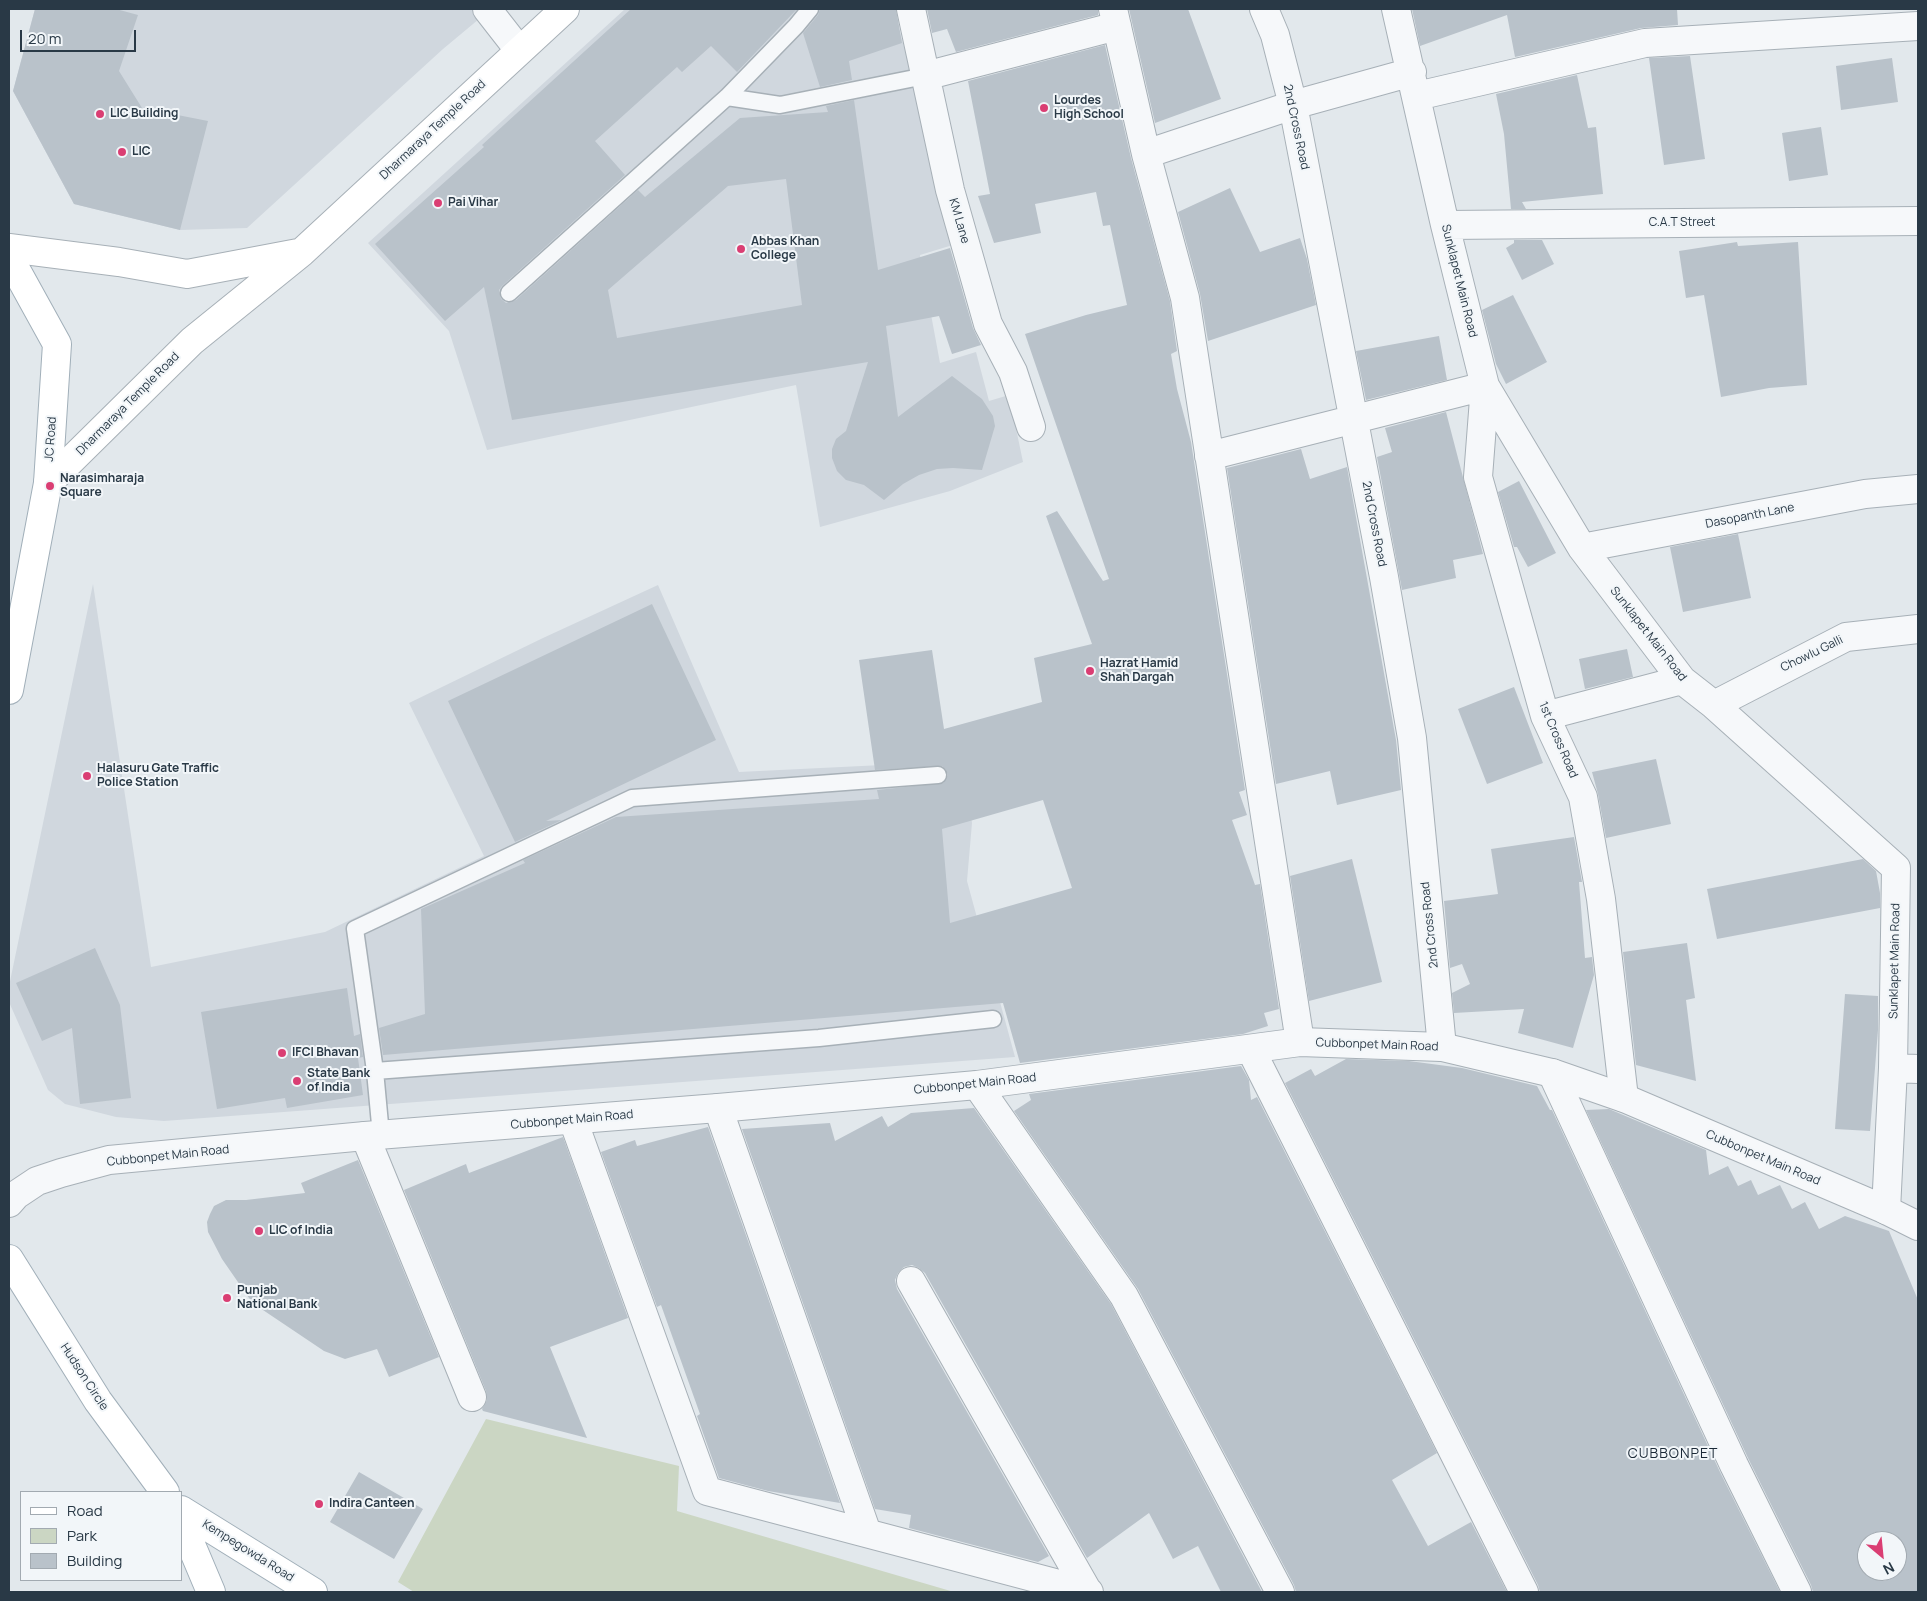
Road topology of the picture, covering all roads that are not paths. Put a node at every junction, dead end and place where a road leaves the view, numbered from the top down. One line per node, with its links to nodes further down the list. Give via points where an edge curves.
1 (487, 9): 9 (street)
2 (565, 9): 9 (main road, Dharmaraya Temple Road)
3 (810, 9): 12 (lane)
4 (911, 9): 10 (street, KM Lane)
5 (1264, 9): 13 (street, 2nd Cross Road, via 1275,35)
6 (1396, 9): 11 (street, Sunklapet Main Road)
7 (1115, 18): 10 (street); 14 (street)
8 (1918, 26): 11 (street, via 1645,43)
9 (519, 50): 18 (main road, Dharmaraya Temple Road)
10 (926, 76): 12 (lane, via 780,105); 23 (street, KM Lane, via 950,190 988,324 1013,372)
11 (1414, 84): 13 (street); 16 (street, Sunklapet Main Road)
12 (727, 97): 20 (lane)
13 (1293, 105): 14 (street); 22 (street, 2nd Cross Road)
14 (1146, 154): 24 (street, via 1185,298)
15 (1918, 221): 16 (street, C.A.T Street)
16 (1445, 225): 21 (street, Sunklapet Main Road)
17 (9, 248): 18 (main road, via 187,274)
18 (302, 252): 25 (main road, Dharmaraya Temple Road, via 192,341)
19 (9, 257): 25 (main road, JC Road, via 58,344)
20 (509, 293)
21 (1486, 386): 22 (street); 27 (street, Sunklapet Main Road); 32 (street, 1st Cross Road, via 1478,477)
22 (1354, 418): 24 (street); 37 (street, 2nd Cross Road, via 1412,738)
23 (1031, 427)
24 (1209, 456): 36 (street)
25 (48, 483): 30 (main road, JC Road)
26 (1918, 489): 27 (street, Dasopanth Lane, via 1865,494)
27 (1582, 548): 29 (street, Sunklapet Main Road)
28 (1918, 628): 31 (street, Chowlu Galli, via 1846,637)
29 (1682, 680): 31 (street, Sunklapet Main Road); 32 (street)
30 (9, 690)
31 (1714, 705): 34 (street, Sunklapet Main Road)
32 (1545, 716): 43 (street, 1st Cross Road, via 1583,797 1601,899)
33 (938, 775): 40 (lane, via 632,798 355,929)
34 (1907, 870): 39 (street, Sunklapet Main Road)
35 (993, 1019): 40 (lane, via 819,1038)
36 (1300, 1042): 37 (street, Cubbonpet Main Road); 38 (street, Cubbonpet Main Road)
37 (1442, 1047): 41 (street, Cubbonpet Main Road)
38 (1252, 1050): 42 (street, Cubbonpet Main Road); 61 (street)
39 (1906, 1068): 48 (street, Sunklapet Main Road)
40 (375, 1071): 46 (lane)
41 (1552, 1073): 43 (street, Cubbonpet Main Road); 62 (street, via 1734,1465)
42 (977, 1085): 44 (street, Cubbonpet Main Road); 60 (street, via 1124,1296)
43 (1624, 1098): 48 (street, Cubbonpet Main Road)
44 (718, 1108): 45 (street, Cubbonpet Main Road); 56 (street)
45 (573, 1120): 46 (street, Cubbonpet Main Road); 56 (street, via 707,1491)
46 (373, 1136): 47 (street, Cubbonpet Main Road, via 109,1160 37,1182); 52 (street)
47 (9, 1203)
48 (1886, 1210): 49 (street, Cubbonpet Main Road)
49 (1917, 1229)
50 (9, 1259): 53 (main road, Hudson Circle, via 98,1400)
51 (911, 1281): 59 (street)
52 (472, 1397)
53 (164, 1491)
54 (182, 1511): 58 (main road, Kempegowda Road)
55 (182, 1523): 57 (main road)
56 (867, 1533): 59 (street)
57 (210, 1592)
58 (313, 1592)
59 (1088, 1592)
60 (1280, 1592)
61 (1524, 1592)
62 (1797, 1592)

